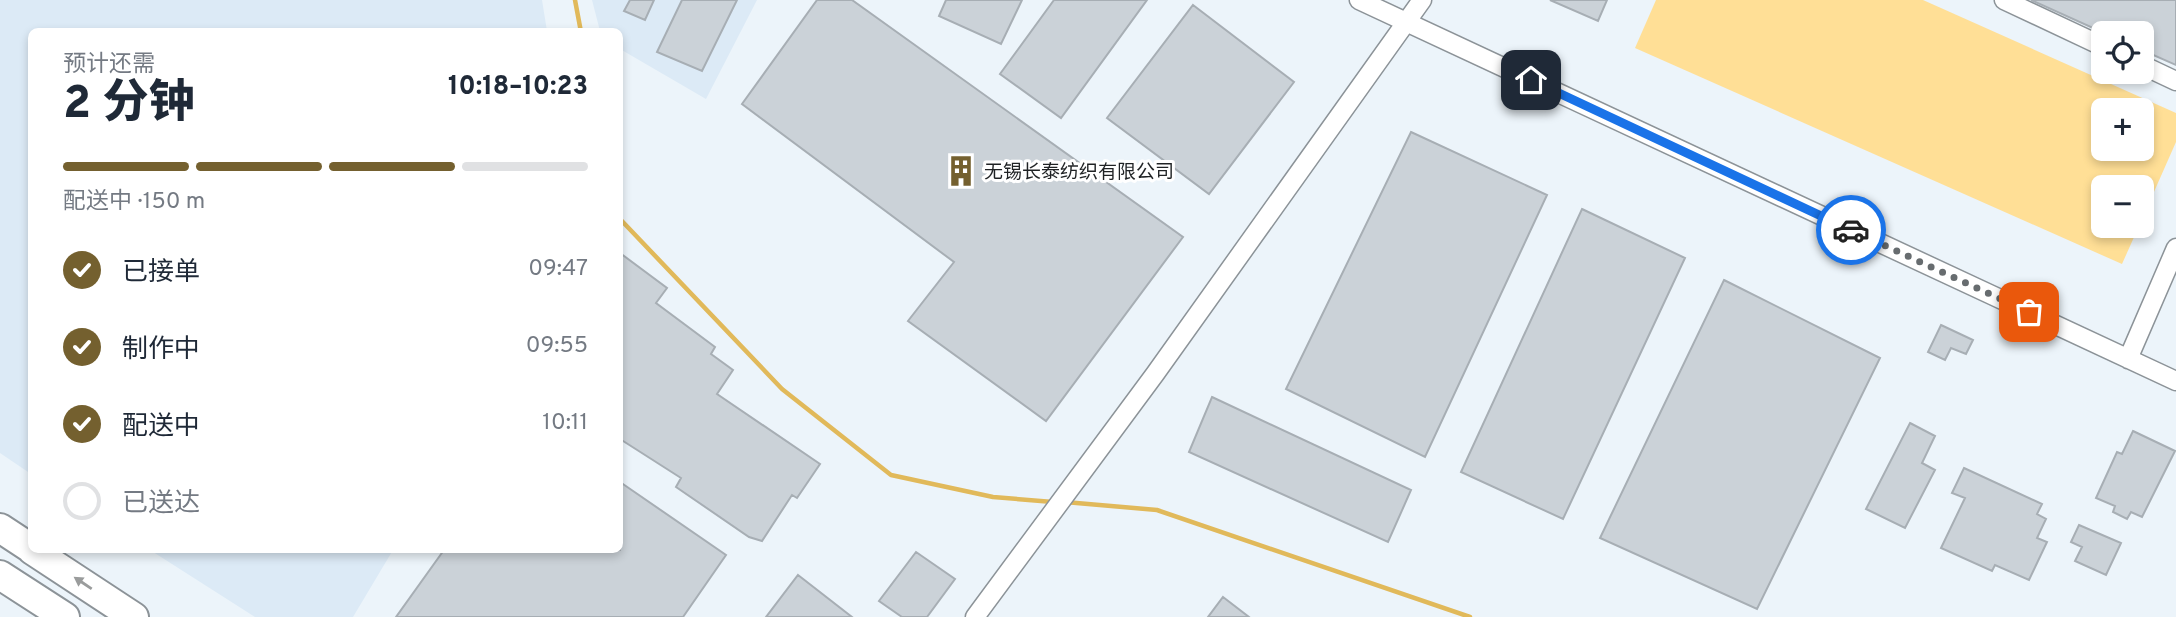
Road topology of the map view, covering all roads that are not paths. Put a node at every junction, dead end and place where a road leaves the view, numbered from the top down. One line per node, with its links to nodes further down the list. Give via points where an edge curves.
1 (1359, 0): 4 (street)
2 (1422, 0): 4 (street)
3 (2004, 0): 5 (street)
4 (1406, 22): 9 (street); 17 (street)
5 (2091, 41)
6 (2154, 71): 7 (street)
7 (2176, 81)
8 (2176, 248): 9 (street)
9 (2128, 359): 10 (street)
10 (2176, 381)
11 (0, 528): 12 (main road)
12 (28, 546)
13 (38, 553): 16 (main road, one-way to 13)
14 (0, 575): 15 (main road)
15 (65, 617)
16 (134, 617)
17 (975, 617)

